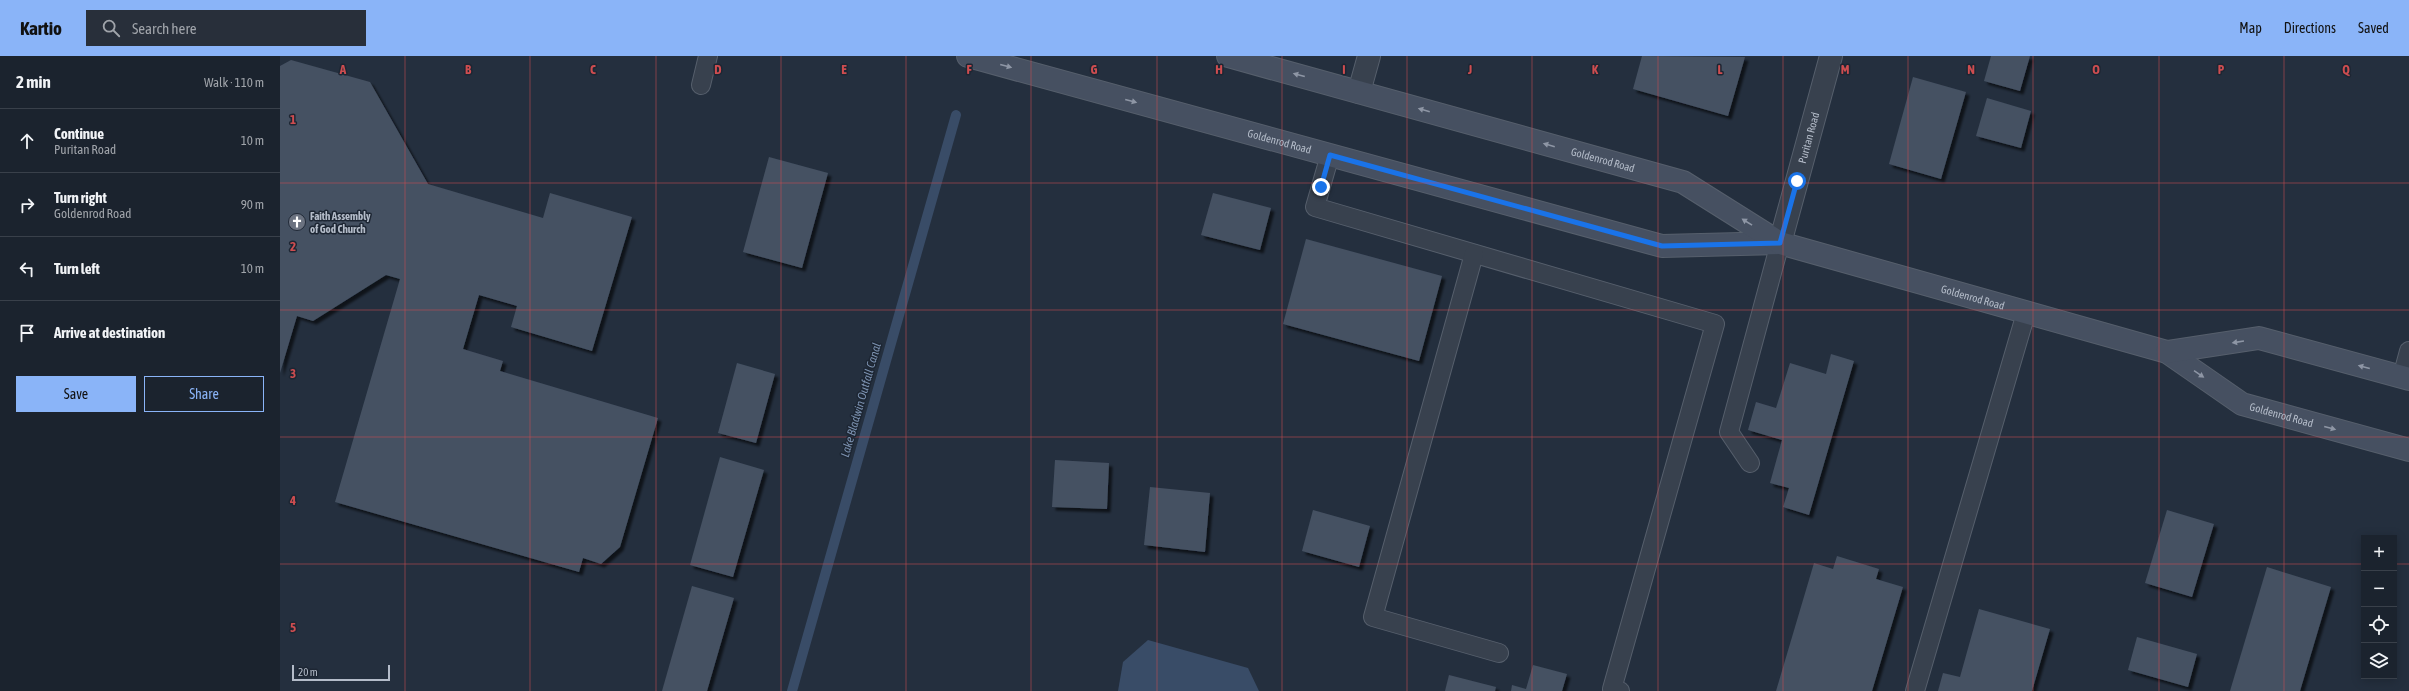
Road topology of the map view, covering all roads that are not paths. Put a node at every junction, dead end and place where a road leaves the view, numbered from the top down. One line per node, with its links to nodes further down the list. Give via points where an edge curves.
1 (708, 56): 6 (lane)
2 (968, 56): 8 (main road, Goldenrod Road, one-way to 8)
3 (1228, 56): 7 (main road, Goldenrod Road, one-way to 3)
4 (1369, 56): 7 (street)
5 (1831, 56): 9 (street, Puritan Road)
6 (701, 85)
7 (1359, 92): 9 (main road, Goldenrod Road, one-way to 7, via 1682,182)
8 (1330, 155): 9 (main road, Goldenrod Road, via 1662,246); 10 (lane, via 1315,207)
9 (1780, 243): 11 (main road, Goldenrod Road); 16 (lane, via 1730,432)
10 (1474, 254): 17 (lane, via 1373,617); 18 (lane, via 1715,324 1612,689)
11 (2026, 313): 13 (main road, Goldenrod Road); 19 (lane)
12 (2409, 351): 14 (lane)
13 (2167, 352): 14 (main road, Goldenrod Road, one-way to 13, via 2259,338); 15 (main road, Goldenrod Road, one-way to 15, via 2242,404)
14 (2406, 378)
15 (2409, 450)
16 (1750, 463)
17 (1499, 653)
18 (1620, 691)
19 (1915, 691)

